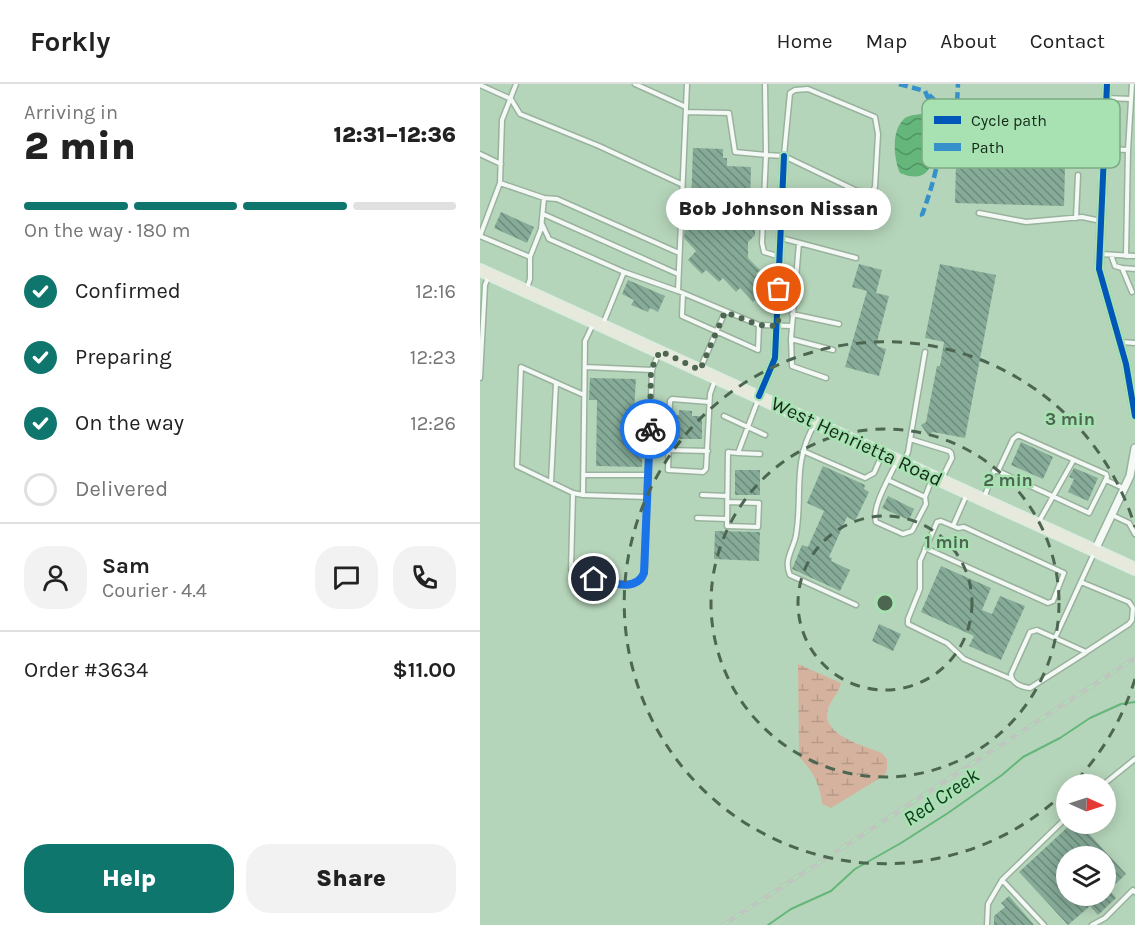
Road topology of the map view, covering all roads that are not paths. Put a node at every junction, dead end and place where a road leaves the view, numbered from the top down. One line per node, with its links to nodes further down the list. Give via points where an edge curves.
1 (516, 84): 9 (lane)
2 (635, 84): 11 (lane)
3 (687, 84): 11 (lane)
4 (765, 84): 15 (lane)
5 (1107, 84): 8 (street)
6 (1132, 84): 10 (lane)
7 (480, 86): 9 (lane)
8 (1106, 98): 10 (lane)
9 (511, 99): 17 (lane, via 502,120); 21 (lane, via 520,114)
10 (1131, 99): 13 (lane)
11 (686, 109): 15 (lane, via 729,113 735,152); 21 (lane)
12 (1120, 150): 13 (lane)
13 (1128, 150): 36 (lane)
14 (480, 154): 17 (lane)
15 (765, 155): 16 (lane); 27 (lane)
16 (784, 156): 16 (lane, via 790,93 795,90 808,89 875,117 878,134 872,192 857,191); 28 (street)
17 (501, 164): 20 (lane)
18 (1103, 168): 26 (street)
19 (1078, 175): 25 (lane)
20 (501, 183): 22 (lane); 30 (lane)
21 (681, 184): 33 (lane)
22 (544, 198): 24 (lane); 33 (lane, via 557,199)
23 (979, 213): 25 (lane, via 1026,222)
24 (543, 214): 29 (lane); 45 (lane)
25 (1076, 218): 26 (lane)
26 (1101, 221): 34 (street)
27 (763, 222): 28 (lane); 39 (lane, via 764,252)
28 (781, 222): 31 (street)
29 (542, 224): 38 (lane); 43 (lane, via 549,239)
30 (480, 236): 38 (lane)
31 (780, 238): 32 (lane); 39 (street)
32 (799, 243): 40 (lane); 52 (lane)
33 (679, 253): 45 (lane)
34 (1100, 254): 35 (lane); 60 (street, via 1099,269)
35 (1111, 255): 36 (lane); 41 (lane, via 1115,266)
36 (1126, 256): 37 (lane)
37 (1135, 256)
38 (530, 257): 46 (lane)
39 (780, 257): 56 (street)
40 (856, 258)
41 (1122, 268): 42 (lane); 48 (lane)
42 (1135, 269)
43 (624, 272): 47 (lane); 53 (lane)
44 (485, 273): 46 (main road, West Henrietta Road); 50 (lane)
45 (678, 274): 47 (lane)
46 (526, 291): 53 (main road, West Henrietta Road)
47 (678, 291): 49 (lane)
48 (1132, 292)
49 (684, 293): 51 (lane); 58 (lane, via 682,316)
50 (482, 300): 69 (lane)
51 (725, 312): 55 (lane); 58 (lane)
52 (792, 314): 54 (lane); 57 (lane)
53 (598, 323): 63 (main road, West Henrietta Road); 65 (lane, via 585,342)
54 (839, 324)
55 (759, 325): 56 (lane); 58 (lane, via 758,350)
56 (778, 326): 57 (lane); 73 (street, via 775,358)
57 (791, 326): 59 (lane)
58 (717, 332): 67 (lane)
59 (791, 339): 62 (lane); 70 (lane, via 792,366)
60 (1120, 342): 61 (lane); 76 (street)
61 (1135, 343)
62 (833, 350)
63 (660, 351): 66 (lane); 67 (main road, West Henrietta Road)
64 (925, 352): 80 (lane)
65 (585, 367): 66 (lane); 72 (lane)
66 (651, 370): 92 (lane)
67 (700, 370): 68 (main road, West Henrietta Road)
68 (716, 377): 73 (main road, West Henrietta Road); 74 (lane)
69 (480, 378)
70 (826, 378)
71 (556, 383): 72 (lane); 97 (lane); 97 (lane, via 521,367 517,466)
72 (584, 395): 91 (lane)
73 (759, 396): 77 (main road, West Henrietta Road); 78 (lane)
74 (709, 402): 82 (lane, via 670,401); 83 (lane)
75 (724, 416): 78 (lane)
76 (1135, 416)
77 (816, 422): 84 (lane); 86 (main road, West Henrietta Road)
78 (748, 427): 79 (lane); 85 (lane)
79 (765, 435)
80 (910, 439): 88 (lane, via 908,452); 94 (lane, via 951,453 952,458)
81 (1135, 448): 93 (street)
82 (668, 450): 83 (lane); 83 (lane, via 668,470 703,472 708,464)
83 (708, 451)
84 (803, 451): 86 (lane, via 865,478 874,473); 119 (lane, via 796,535 787,570 790,575)
85 (738, 453): 87 (lane); 103 (lane, via 728,452)
86 (883, 453): 88 (main road, West Henrietta Road)
87 (760, 454)
88 (900, 461): 94 (main road, West Henrietta Road); 95 (lane)
89 (1073, 461): 90 (lane, via 1018,435); 96 (lane, via 1106,474); 106 (lane)
90 (998, 471): 106 (lane); 107 (lane, via 991,476)
91 (584, 475): 92 (lane); 101 (lane)
92 (648, 475): 104 (lane)
93 (1133, 477): 98 (street)
94 (938, 478): 99 (main road, West Henrietta Road); 105 (lane)
95 (888, 480): 105 (lane); 105 (lane, via 874,517 883,526 903,534 912,531 926,504)
96 (1106, 480): 98 (lane); 106 (lane, via 1089,513)
97 (551, 482): 100 (lane)
98 (1124, 488): 109 (street)
99 (968, 492): 107 (main road, West Henrietta Road); 113 (lane)
100 (573, 493): 101 (lane); 104 (lane, via 572,573 630,585 642,579 645,567)
101 (583, 495): 104 (lane)
102 (702, 495): 103 (lane)
103 (727, 496): 108 (lane)
104 (647, 497)
105 (925, 497)
106 (1052, 497): 112 (lane)
107 (984, 499): 112 (main road, West Henrietta Road)
108 (727, 502): 111 (lane); 111 (lane, via 759,503 758,527 727,526)
109 (1112, 515): 114 (lane, via 1129,523); 116 (street)
110 (697, 518): 111 (lane)
111 (727, 519)
112 (1038, 524): 116 (main road, West Henrietta Road)
113 (953, 526): 115 (lane, via 939,521); 115 (lane, via 964,527 1062,571 1064,576 1053,601 1048,603)
114 (1135, 534)
115 (926, 548): 122 (lane, via 920,561 920,589 908,624 947,643 964,659)
116 (1095, 550): 117 (main road, West Henrietta Road); 118 (lane)
117 (1135, 569)
118 (1081, 582): 120 (lane); 121 (lane, via 1129,602 1133,608 1129,624)
119 (856, 604)
120 (1055, 638): 121 (lane); 122 (lane, via 1037,630 1030,632)
121 (1086, 652): 122 (lane, via 1030,688)
122 (1011, 679)
123 (1135, 759): 124 (lane)
124 (1116, 774)
125 (1056, 828): 126 (lane)
126 (1002, 880): 128 (lane, via 988,904); 129 (lane)
127 (1135, 892): 130 (lane)
128 (987, 925)
129 (1044, 925)
130 (1092, 925)

